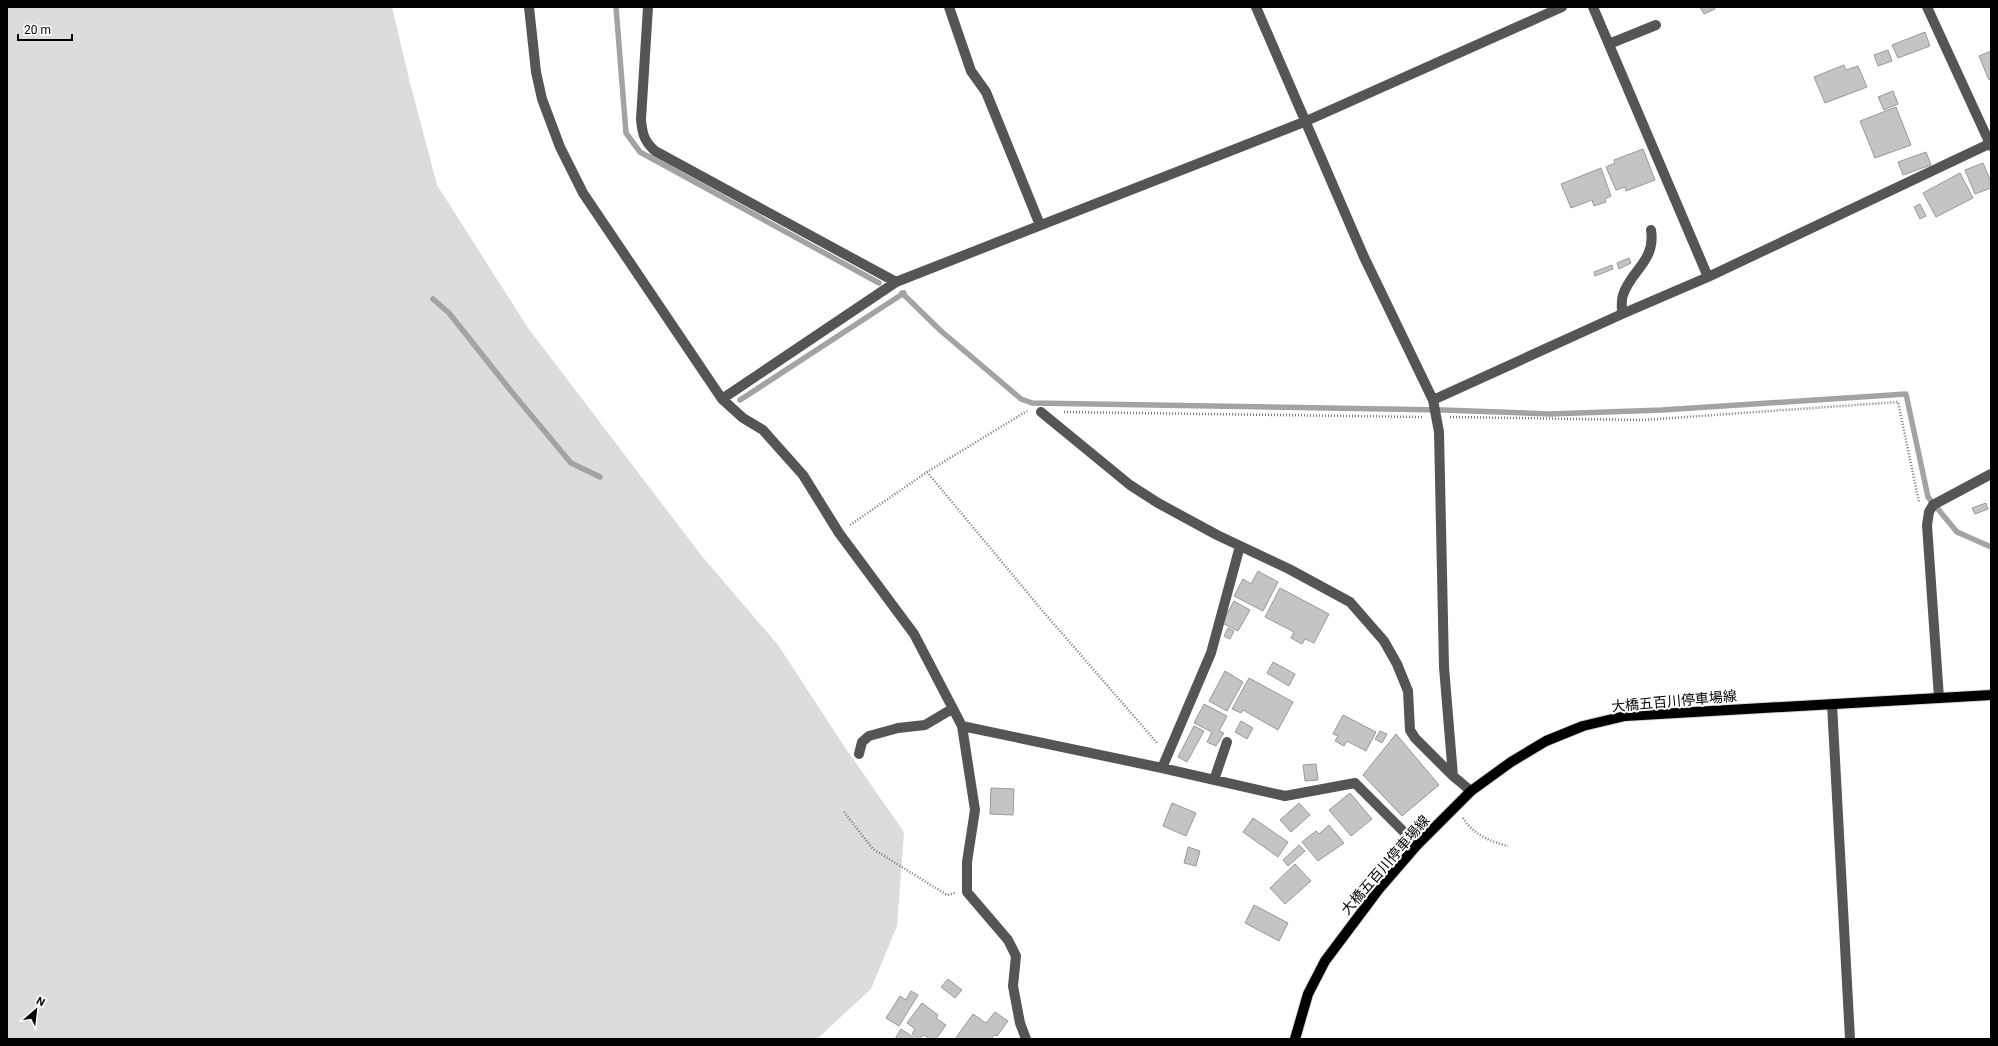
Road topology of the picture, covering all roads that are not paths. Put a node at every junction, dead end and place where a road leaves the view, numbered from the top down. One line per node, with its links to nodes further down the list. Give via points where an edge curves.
1 (529, 7): 17 (street, via 536,72 542,99 560,147 584,193)
2 (648, 7): 15 (street, via 642,119 642,132 646,143 655,151)
3 (949, 7): 12 (street, via 971,71 986,92)
4 (1256, 7): 10 (street)
5 (1562, 7): 10 (street)
6 (1593, 7): 9 (street)
7 (1927, 7): 11 (street)
8 (1656, 25): 9 (street)
9 (1608, 44): 14 (street)
10 (1304, 122): 12 (street); 18 (street, via 1364,257)
11 (1991, 144): 14 (street)
12 (1040, 225): 15 (street)
13 (1652, 230): 16 (street, via 1653,242 1650,251 1622,295)
14 (1708, 277): 16 (street)
15 (896, 282): 17 (street)
16 (1622, 314): 18 (street)
17 (722, 399): 25 (street, via 743,418 763,430 798,470 839,533 914,634)
18 (1433, 400): 30 (street, via 1439,432 1444,667)
19 (1042, 412): 21 (street, via 1130,484 1184,518)
20 (1991, 474): 23 (street, via 1938,501 1929,512)
21 (1240, 546): 29 (street, via 1211,653); 30 (street, via 1290,569 1350,602 1384,641 1397,664 1408,691 1410,730)
22 (1991, 695): 23 (main road, 大橋五百川停車場線)
23 (1939, 698): 24 (main road, 大橋五百川停車場線)
24 (1832, 704): 32 (main road, 大橋五百川停車場線, via 1625,716 1583,726 1546,740); 36 (street)
25 (952, 709): 26 (street); 28 (street, via 925,725 898,728 869,736 862,742)
26 (962, 726): 29 (street); 34 (street, via 975,810 967,862 967,892 1008,940 1016,956 1013,986 1020,1023)
27 (1227, 742): 31 (street)
28 (859, 754)
29 (1162, 768): 31 (street)
30 (1453, 776): 32 (street)
31 (1214, 780): 33 (street, via 1285,796 1355,783)
32 (1471, 791): 33 (main road, 大橋五百川停車場線)
33 (1417, 845): 35 (main road, 大橋五百川停車場線, via 1379,889 1325,961 1308,994)
34 (1026, 1039)
35 (1295, 1039)
36 (1850, 1039)

